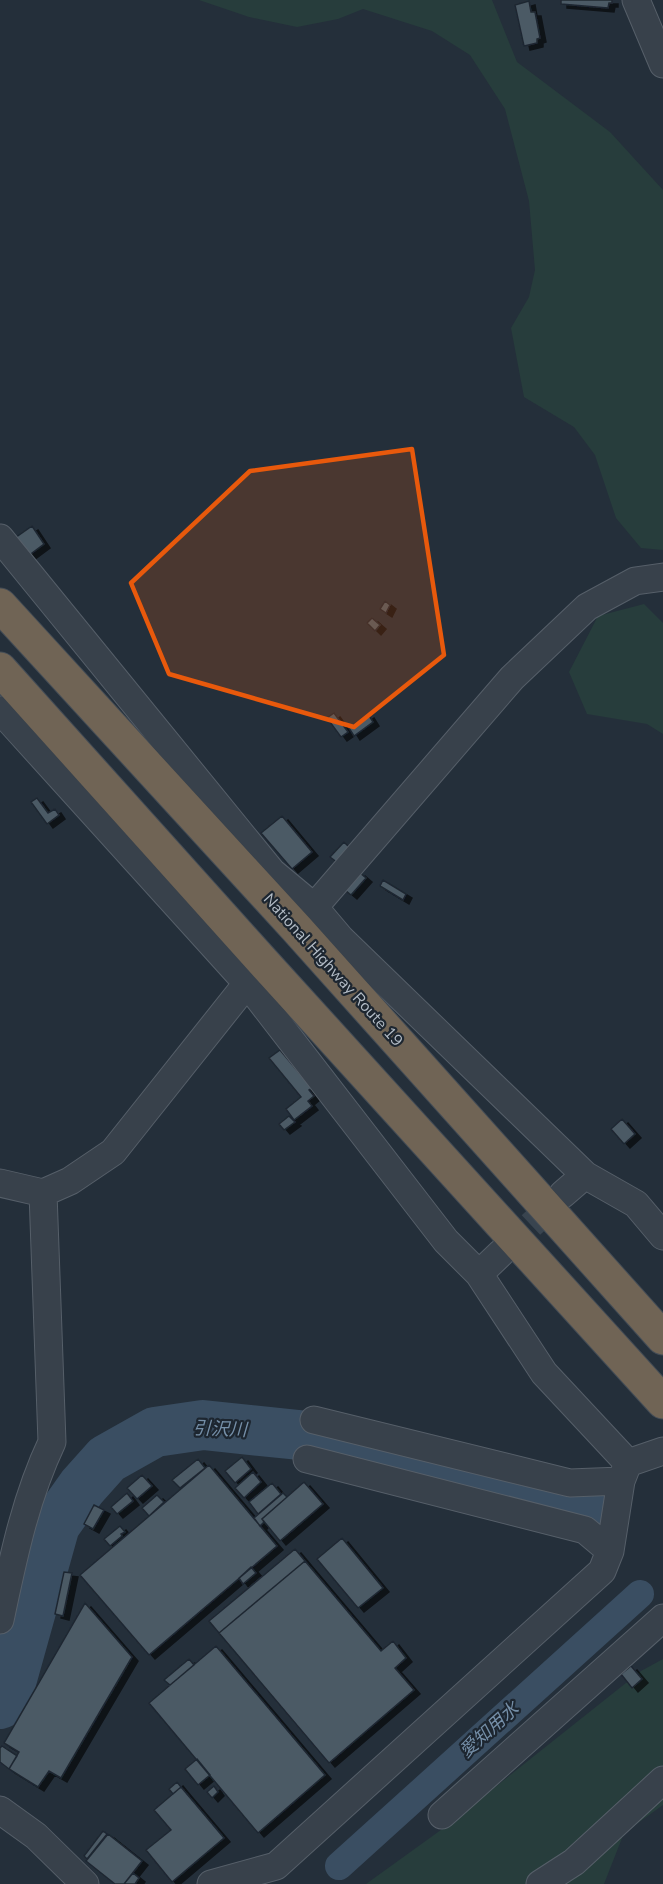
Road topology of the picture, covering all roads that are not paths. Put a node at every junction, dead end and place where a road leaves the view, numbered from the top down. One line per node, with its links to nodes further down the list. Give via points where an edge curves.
1 (636, 0): 2 (street)
2 (663, 64)
3 (0, 538): 8 (street)
4 (663, 577): 8 (street, via 635,581 587,607 512,678)
5 (0, 605): 8 (highway, National Highway Route 19)
6 (0, 669): 9 (highway)
7 (0, 710): 9 (street)
8 (305, 917): 10 (street, via 341,939); 17 (highway, National Highway Route 19)
9 (255, 973): 12 (street, via 113,1152 70,1181); 16 (street, via 446,1241); 18 (highway)
10 (585, 1174): 13 (street); 14 (street, via 636,1204)
11 (0, 1183): 12 (street)
12 (43, 1193): 25 (street, via 52,1442 39,1468 21,1525)
13 (563, 1194)
14 (663, 1236)
15 (501, 1253): 16 (street)
16 (479, 1274): 22 (street, via 544,1373)
17 (663, 1338)
18 (663, 1402)
19 (314, 1420): 22 (street, via 570,1483)
20 (663, 1451): 22 (street)
21 (307, 1459): 23 (street, via 585,1530)
22 (624, 1472): 23 (street)
23 (610, 1551): 30 (street, via 602,1571 276,1866)
24 (663, 1618): 28 (street)
25 (0, 1620)
26 (663, 1780): 31 (street, via 574,1862)
27 (0, 1810): 29 (street, via 36,1836)
28 (442, 1815)
29 (85, 1884)
30 (212, 1884)
31 (540, 1884)

